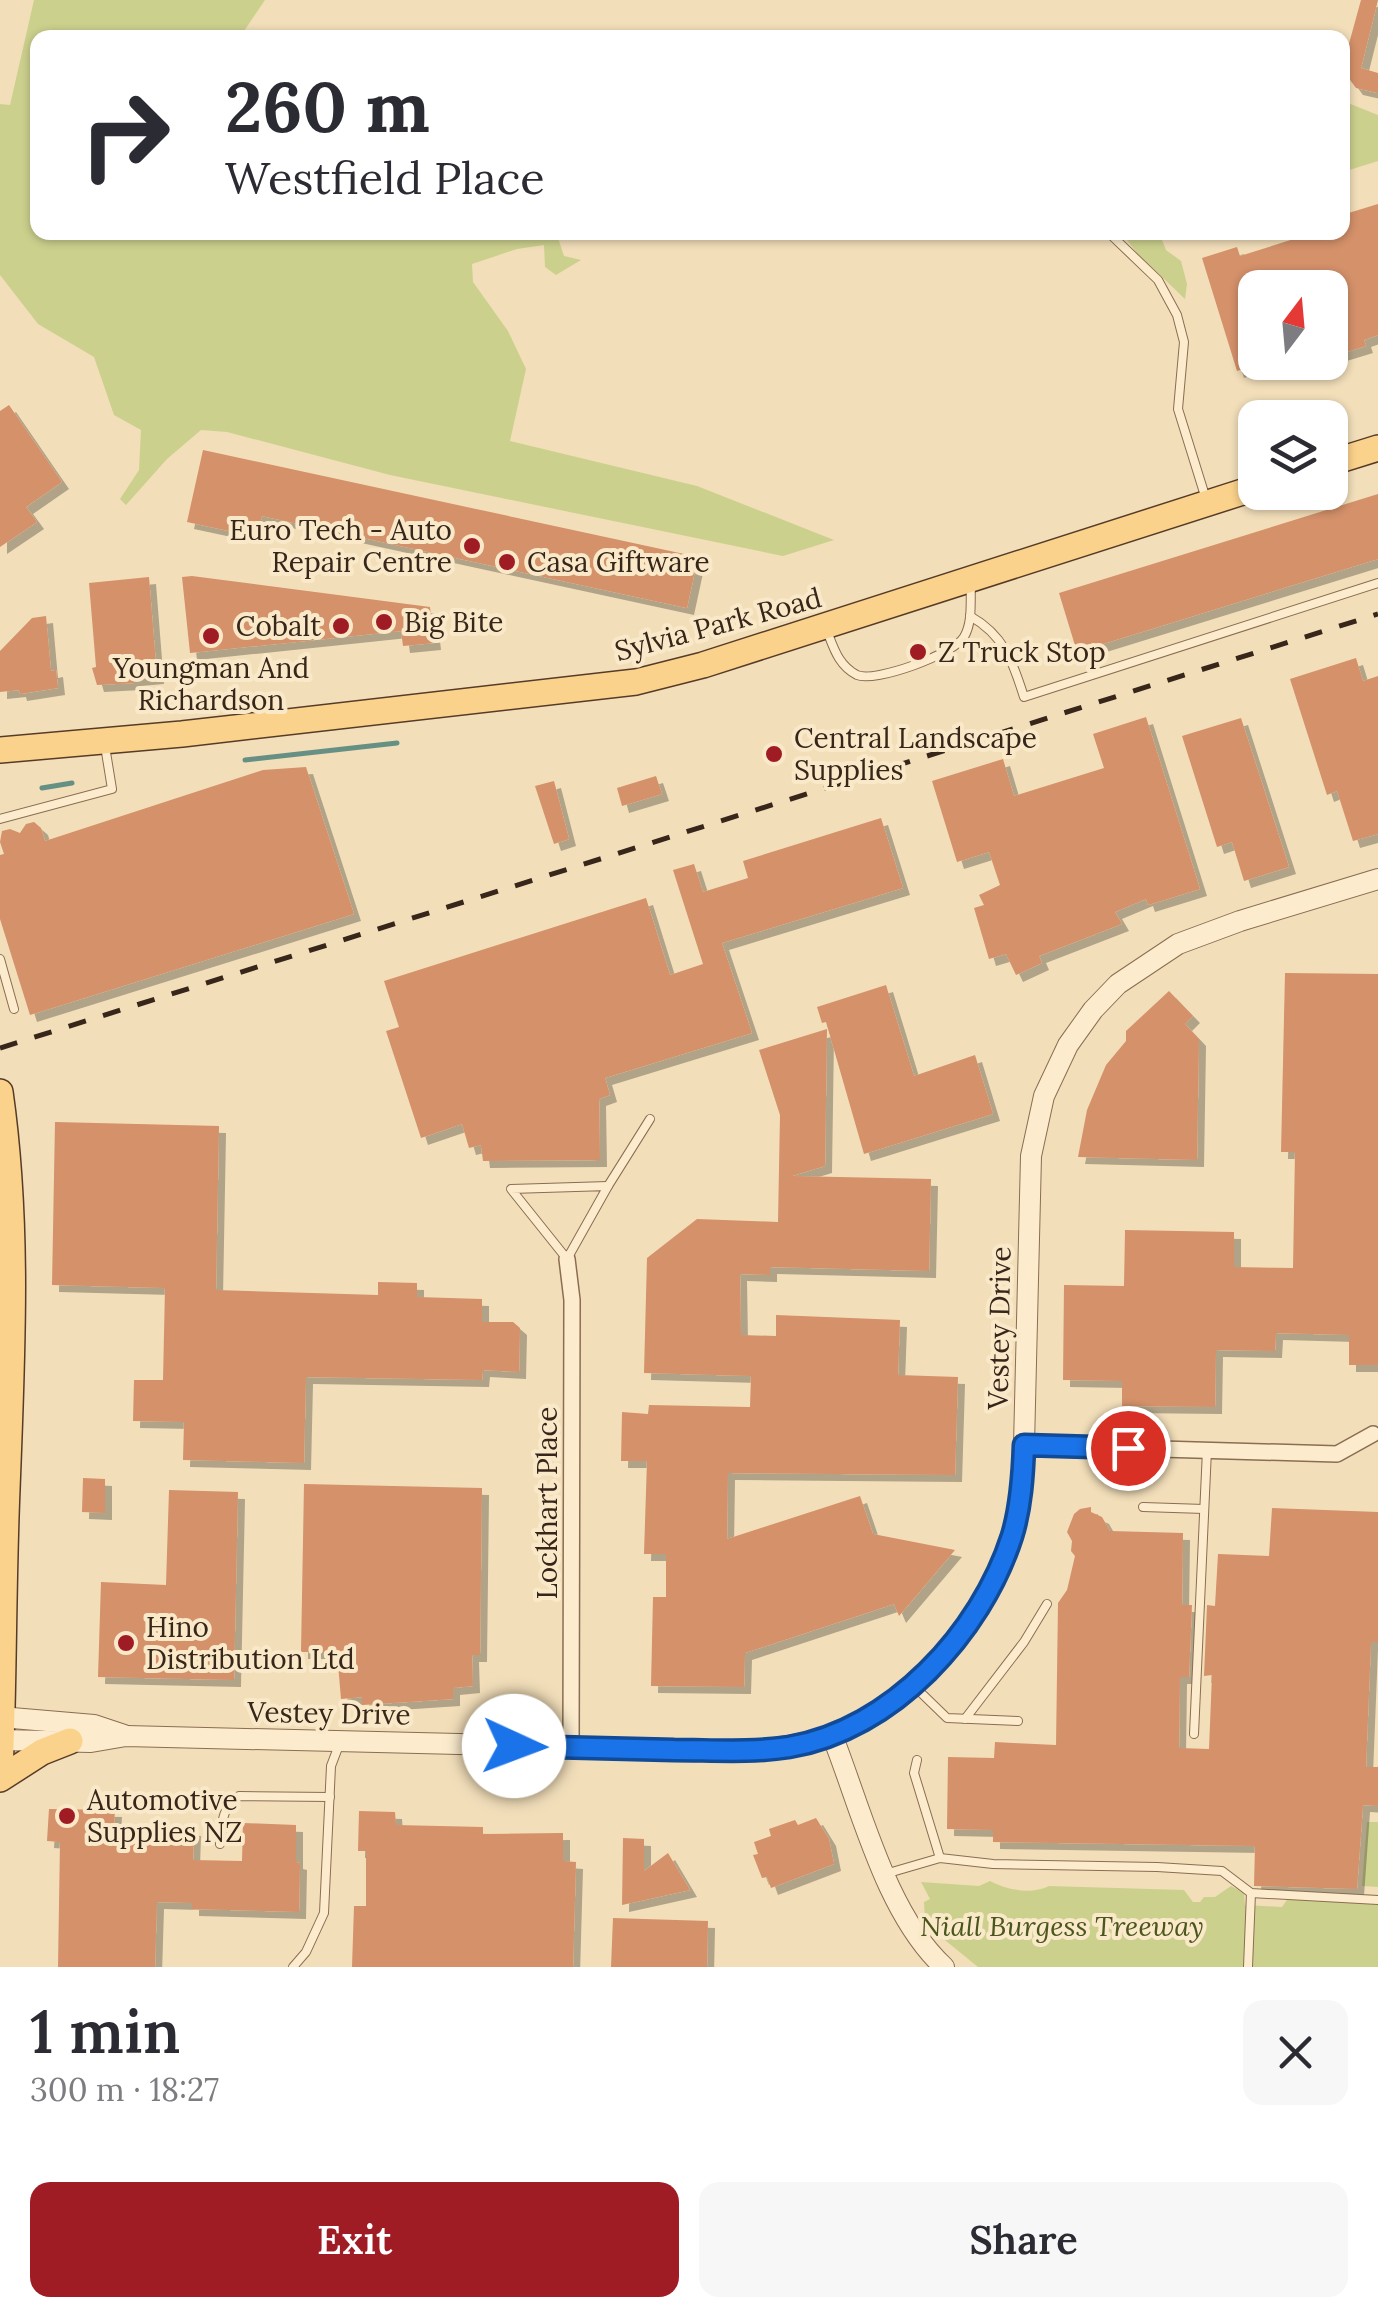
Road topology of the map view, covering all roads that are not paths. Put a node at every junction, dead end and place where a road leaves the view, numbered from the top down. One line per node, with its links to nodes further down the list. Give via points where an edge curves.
1 (1117, 240): 5 (lane, via 1158,280 1176,315 1184,342 1178,409)
2 (1378, 448): 3 (main road)
3 (1348, 457)
4 (1238, 493): 5 (main road, Sylvia Park Road)
5 (1207, 503): 6 (main road, Sylvia Park Road)
6 (971, 580): 8 (lane); 9 (main road, Sylvia Park Road)
7 (1378, 583): 8 (lane, via 1024,696 1010,655 992,630)
8 (970, 616): 9 (lane, via 954,649 881,676 859,676 838,659)
9 (825, 626): 10 (main road, Sylvia Park Road, via 636,682)
10 (104, 741): 11 (main road, Sylvia Park Road); 12 (lane, via 112,789)
11 (4, 752)
12 (0, 819)
13 (1378, 879): 22 (street, Vestey Drive, via 1178,944 1118,984 1068,1045 1044,1096 1031,1156)
14 (0, 959): 15 (lane)
15 (14, 1009)
16 (0, 1092): 20 (main road, via 14,1257)
17 (650, 1119): 18 (lane)
18 (608, 1186): 19 (lane); 19 (lane, via 511,1189)
19 (567, 1259): 38 (street, Lockhart Place)
20 (6, 1378): 26 (main road)
21 (1374, 1434): 23 (street, via 1337,1454)
22 (1024, 1445): 23 (street); 28 (street, Vestey Drive, via 1012,1534 992,1585 968,1623)
23 (1207, 1450): 25 (lane)
24 (1143, 1507): 25 (lane)
25 (1204, 1509): 32 (lane)
26 (2, 1556): 29 (main road)
27 (1047, 1604): 30 (lane)
28 (912, 1684): 30 (lane, via 947,1718); 33 (street, Vestey Drive)
29 (1, 1717): 34 (street, Vestey Drive, via 94,1724); 35 (main road)
30 (964, 1719): 31 (lane)
31 (1018, 1721)
32 (1194, 1734)
33 (832, 1735): 38 (street, Vestey Drive, via 747,1751); 44 (street)
34 (126, 1736): 36 (street, Vestey Drive); 37 (street, Vestey Drive)
35 (1, 1740): 37 (street, Vestey Drive); 40 (main road)
36 (341, 1740): 38 (street, Vestey Drive); 41 (lane)
37 (70, 1742): 40 (main road)
38 (571, 1747)
39 (917, 1760): 43 (lane, via 914,1773)
40 (0, 1776)
41 (330, 1797): 42 (lane, via 239,1796 228,1802); 47 (lane, via 324,1913)
42 (220, 1844)
43 (940, 1858): 44 (lane); 45 (lane, via 1222,1871)
44 (885, 1874): 48 (street, via 908,1927)
45 (1252, 1893): 46 (lane); 49 (lane)
46 (1378, 1900)
47 (292, 1967)
48 (944, 1967)
49 (1248, 1967)

